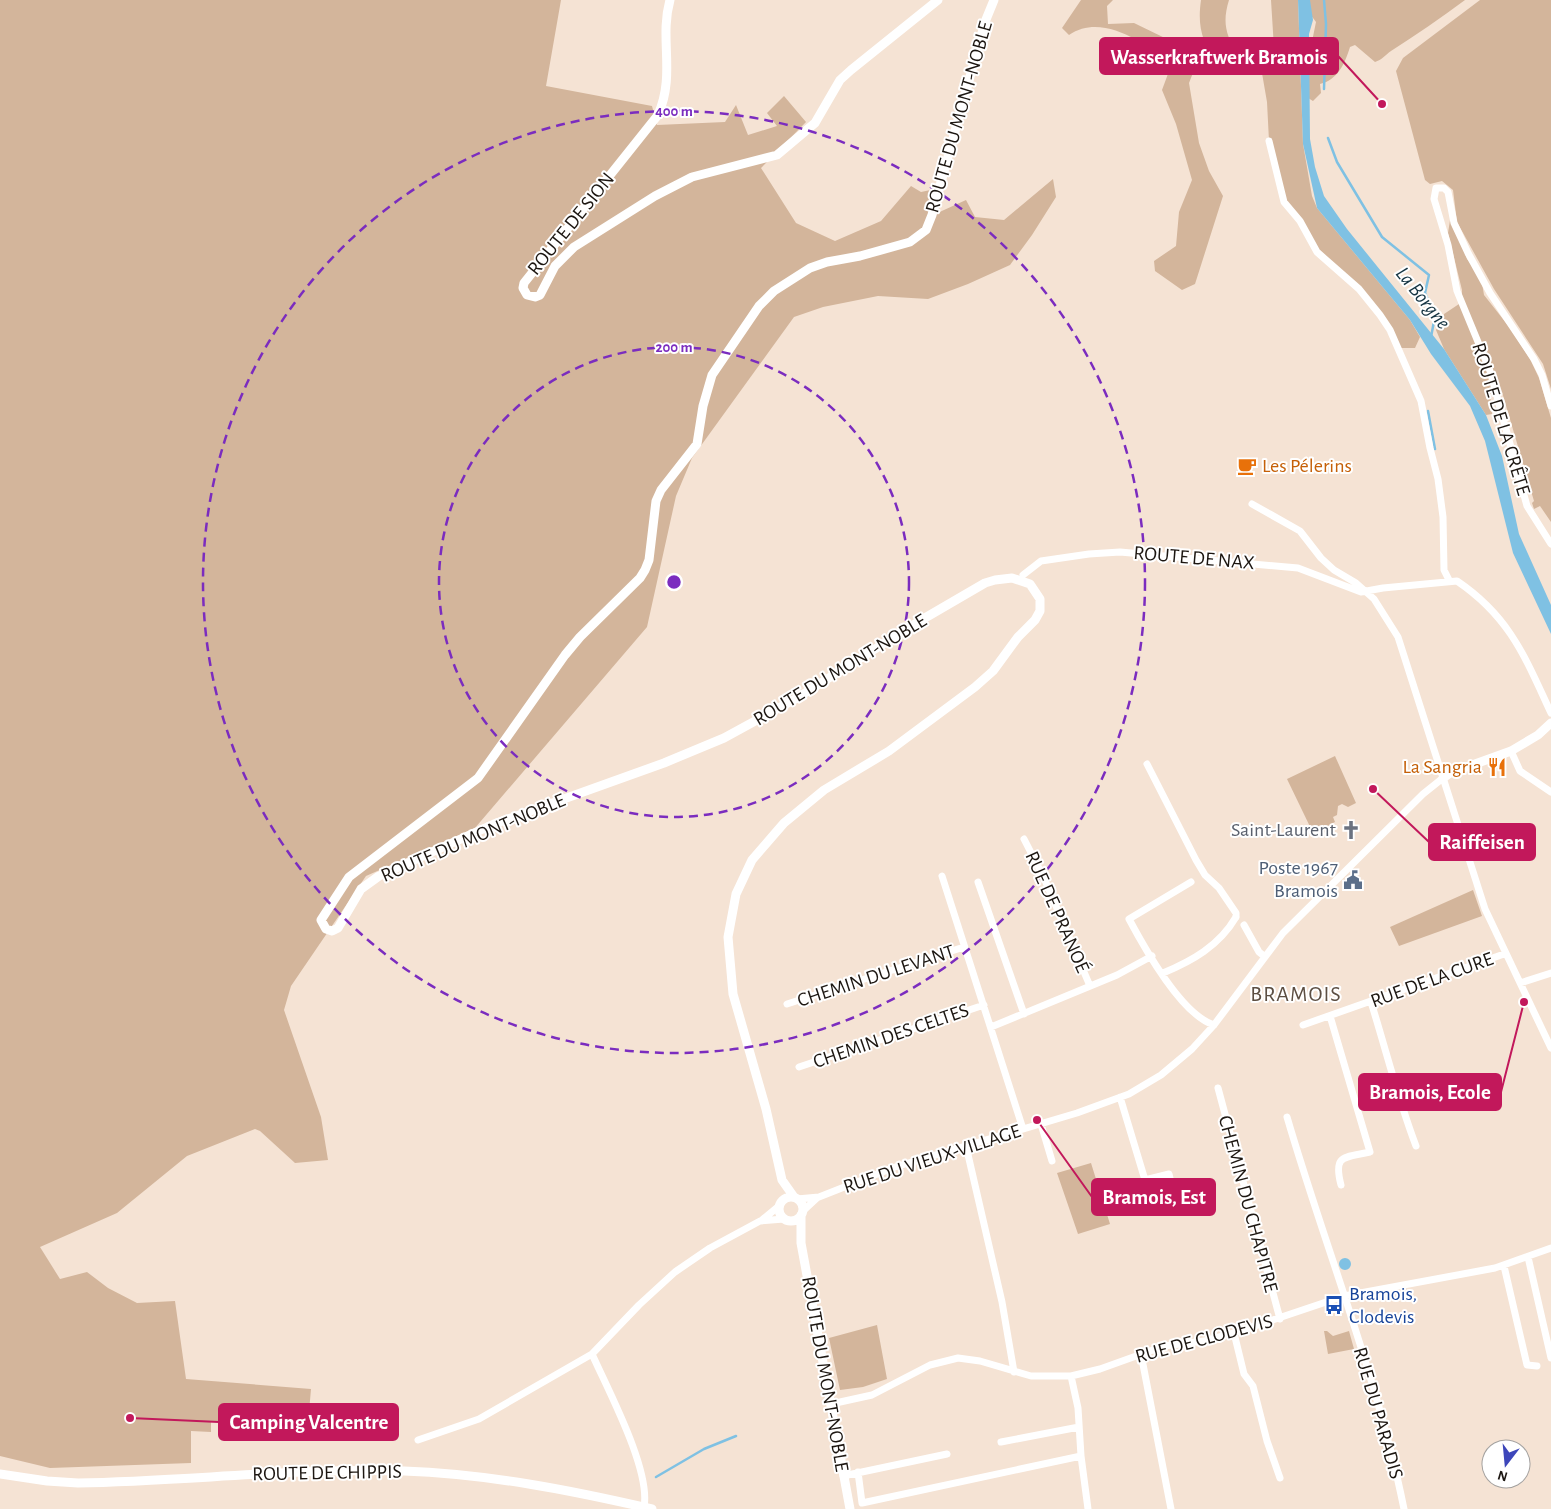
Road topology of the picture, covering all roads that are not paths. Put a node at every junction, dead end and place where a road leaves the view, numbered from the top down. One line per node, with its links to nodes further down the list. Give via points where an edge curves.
1 (670, 0): 2 (street, ROUTE DE SION, via 666,92 658,116 524,283 525,292 535,297 540,295 555,266 574,247 655,196 692,177 777,155 815,123 836,87 851,70)
2 (938, 0)
3 (994, 0): 48 (street, ROUTE DU MONT-NOBLE, via 926,230 910,242 810,268 774,291 759,306 712,376 697,444 661,490 654,511 649,560 640,578 565,655 478,778 349,877 321,920 326,929 338,928 361,889 379,876 494,824 724,738 797,698 975,588 995,580 1012,578 1024,581 1038,594 1038,616 989,674 908,738 834,783 802,807 761,846 740,884 729,929 731,980)
4 (1269, 141): 9 (street, via 1284,202 1300,221 1317,252 1359,289 1380,315 1390,330 1421,402 1438,479 1444,570)
5 (1551, 406): 7 (street, ROUTE DE LA CRÊTE, via 1534,359 1468,253 1454,223 1448,192 1444,188 1436,188 1434,199 1457,291 1490,371 1528,506)
6 (1252, 504): 10 (street, via 1300,532 1320,558)
7 (1551, 544)
8 (1023, 575): 10 (street, ROUTE DE NAX, via 1038,562 1052,559 1132,552 1298,568)
9 (1449, 580): 10 (street); 11 (street, via 1457,581 1469,590 1504,623 1518,643)
10 (1366, 592): 15 (street, via 1386,615 1398,637)
11 (1551, 713)
12 (1551, 723): 13 (street, RUE DU VIEUX-VILLAGE)
13 (1511, 751): 15 (street, RUE DU VIEUX-VILLAGE, via 1450,772); 16 (street, via 1520,771)
14 (1147, 764): 21 (street, via 1196,860 1205,875 1219,888)
15 (1443, 778): 23 (street, via 1473,876); 25 (street, RUE DU VIEUX-VILLAGE, via 1348,867)
16 (1551, 792)
17 (1024, 839): 29 (street, RUE DE PRANOÉ)
18 (942, 876): 22 (street)
19 (978, 882): 33 (street)
20 (1191, 882): 24 (street, via 1130,919)
21 (1236, 917): 25 (street); 26 (street, via 1200,955)
22 (964, 948): 31 (street, CHEMIN DU LEVANT); 32 (street)
23 (1504, 954): 28 (street); 30 (street, RUE DE LA CURE)
24 (1152, 956): 26 (street); 29 (street, RUE DE PRANOÉ)
25 (1264, 956): 35 (street, RUE DU VIEUX-VILLAGE)
26 (1163, 972): 35 (street, via 1192,1013)
27 (1551, 973): 28 (street)
28 (1520, 983): 38 (street)
29 (1090, 986): 33 (street, RUE DE PRANOÉ)
30 (1371, 1002): 34 (street, RUE DE LA CURE); 46 (street)
31 (787, 1004)
32 (984, 1006): 37 (street); 39 (street, CHEMIN DES CELTES)
33 (1024, 1014): 37 (street, RUE DE PRANOÉ)
34 (1330, 1016): 36 (street, RUE DE LA CURE); 49 (street, via 1370,1152 1338,1162)
35 (1214, 1025): 41 (street, RUE DU VIEUX-VILLAGE, via 1172,1068)
36 (1303, 1025)
37 (991, 1027): 44 (street)
38 (1551, 1048)
39 (799, 1067)
40 (1218, 1088): 62 (street, CHEMIN DU CHAPITRE)
41 (1120, 1097): 43 (street, RUE DU VIEUX-VILLAGE); 52 (street, via 1144,1180 1169,1174 1177,1206)
42 (1287, 1117): 61 (street, RUE DU PARADIS)
43 (1041, 1124): 44 (street, RUE DU VIEUX-VILLAGE); 47 (street)
44 (1023, 1129): 45 (street, RUE DU VIEUX-VILLAGE)
45 (966, 1146): 50 (street, RUE DU VIEUX-VILLAGE, via 895,1167); 68 (street, via 1002,1302)
46 (1416, 1146)
47 (1052, 1161)
48 (782, 1180): 51 (street, ROUTE DU MONT-NOBLE); 53 (street, ROUTE DU MONT-NOBLE)
49 (1341, 1185)
50 (819, 1196): 51 (street, RUE DU VIEUX-VILLAGE); 54 (street, RUE DU VIEUX-VILLAGE)
51 (795, 1198): 53 (street, via 786,1198); 54 (street, via 802,1204)
52 (1197, 1201)
53 (780, 1204): 55 (street, via 780,1214); 56 (street)
54 (802, 1213): 55 (street, via 794,1220); 57 (street, ROUTE DU MONT-NOBLE)
55 (785, 1220): 56 (street); 57 (street, ROUTE DU MONT-NOBLE)
56 (760, 1222): 64 (street, via 710,1248 675,1272)
57 (801, 1243): 70 (street, ROUTE DU MONT-NOBLE)
58 (1551, 1248): 59 (street, RUE DE CLODEVIS)
59 (1528, 1257): 60 (street, RUE DE CLODEVIS); 66 (street)
60 (1504, 1266): 61 (street, RUE DE CLODEVIS); 67 (street, via 1527,1365)
61 (1344, 1296): 62 (street, RUE DE CLODEVIS); 84 (street, RUE DU PARADIS, via 1388,1440)
62 (1280, 1319): 63 (street, RUE DE CLODEVIS)
63 (1234, 1333): 65 (street, RUE DE CLODEVIS, via 1164,1346); 79 (street, via 1244,1374 1253,1386)
64 (592, 1354): 72 (street, via 478,1418); 80 (street, via 639,1468)
65 (1141, 1354): 69 (street, RUE DE CLODEVIS); 83 (street)
66 (1551, 1358)
67 (1537, 1366)
68 (1014, 1372): 69 (street, RUE DE CLODEVIS, via 1046,1378); 70 (street, RUE DE CLODEVIS, via 980,1361 943,1360 872,1395)
69 (1071, 1376): 71 (street)
70 (831, 1404): 78 (street, ROUTE DU MONT-NOBLE)
71 (1079, 1427): 73 (street); 75 (street)
72 (418, 1440)
73 (1001, 1442)
74 (947, 1454): 76 (street)
75 (1081, 1456): 76 (street, via 862,1503); 82 (street)
76 (858, 1472): 78 (street)
77 (0, 1474): 80 (street, ROUTE DE CHIPPIS, via 47,1482 78,1483 328,1471 436,1473 532,1484)
78 (843, 1476): 81 (street, ROUTE DU MONT-NOBLE)
79 (1280, 1478)
80 (648, 1508)
81 (849, 1508)
82 (1088, 1509)
83 (1171, 1509)
84 (1404, 1509)

